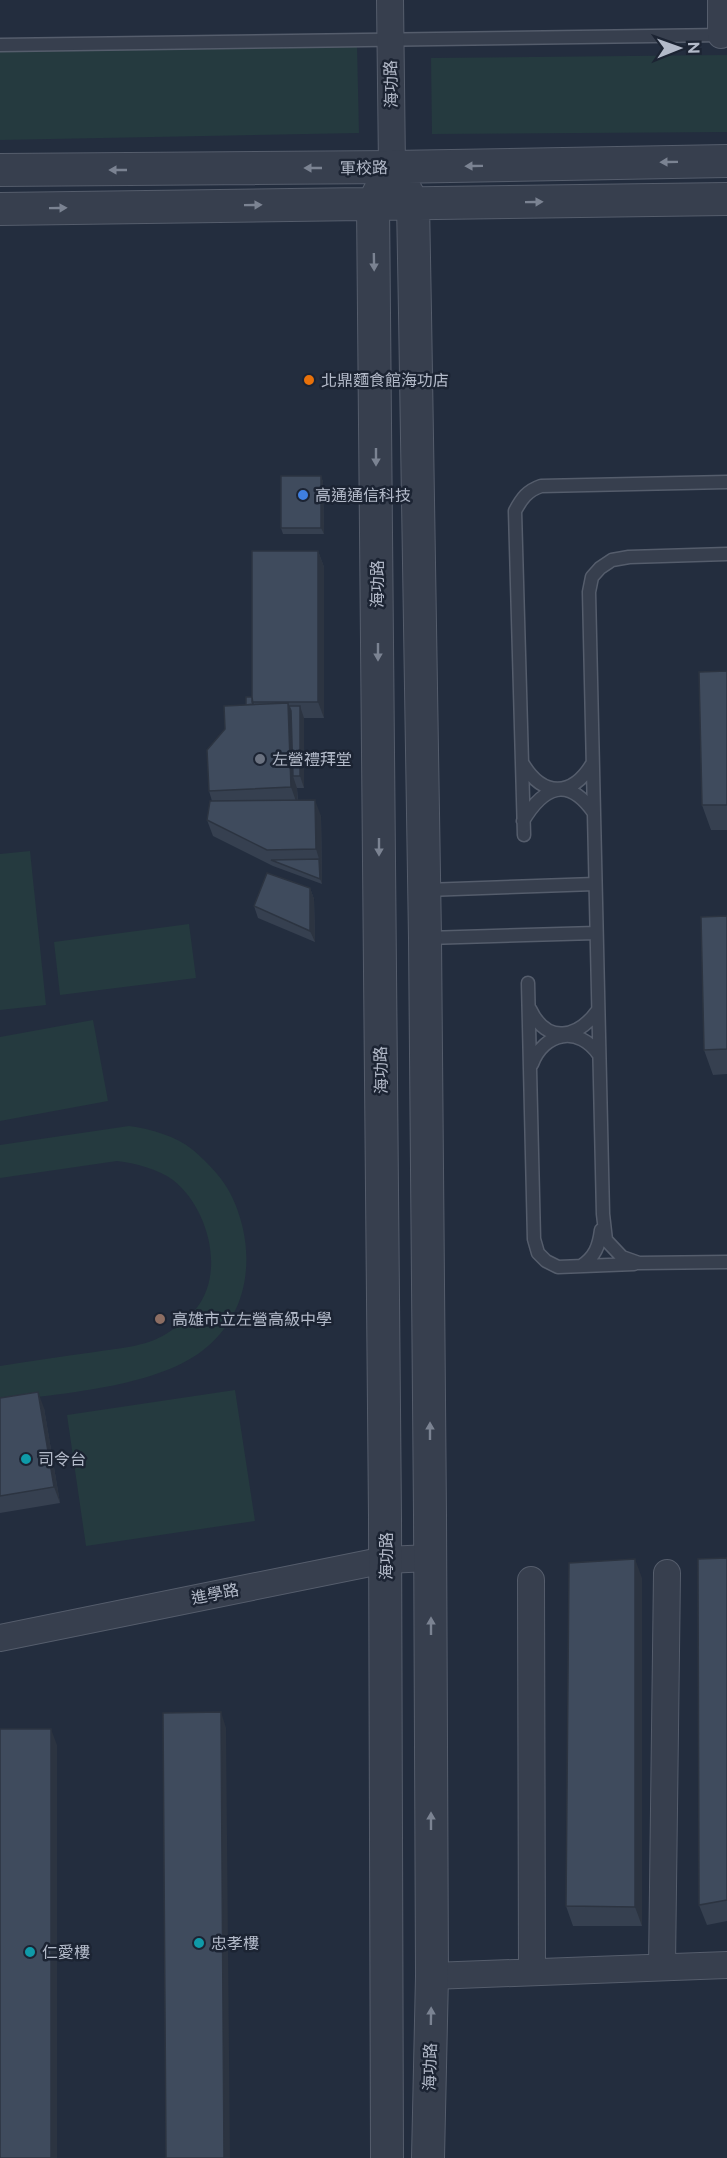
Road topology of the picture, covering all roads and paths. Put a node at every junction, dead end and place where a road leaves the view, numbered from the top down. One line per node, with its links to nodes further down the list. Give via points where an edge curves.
1 (390, 0): 4 (street, 海功路)
2 (721, 0): 3 (street)
3 (724, 35): 4 (lane)
4 (390, 40): 5 (lane); 7 (street, 海功路)
5 (0, 45)
6 (727, 161): 7 (street, 軍校路, one-way to 7)
7 (392, 167): 8 (street, 軍校路, one-way to 8); 10 (street, 海功路); 11 (street, 海功路)
8 (0, 170)
9 (727, 199): 10 (street, one-way to 9)
10 (412, 203): 11 (street); 22 (street, 海功路)
11 (373, 204): 12 (street, one-way to 11); 36 (street, 海功路, one-way to 36)
12 (0, 208)
13 (727, 482): 15 (lane, via 541,486 521,499 515,511)
14 (727, 554): 16 (lane, via 629,557 612,560 591,577)
15 (522, 762): 17 (lane, via 534,779); 19 (lane)
16 (593, 763): 17 (lane, via 583,778); 18 (lane)
17 (560, 789): 18 (lane, via 581,796); 19 (lane, via 538,800)
18 (594, 813): 21 (lane)
19 (523, 821): 20 (lane)
20 (524, 835)
21 (595, 884): 22 (lane); 23 (lane)
22 (424, 890): 24 (street, 海功路)
23 (596, 933): 24 (lane); 27 (lane)
24 (425, 938): 35 (street, 海功路, one-way to 24)
25 (528, 983): 26 (lane)
26 (530, 1009): 28 (lane, via 534,1019 549,1031); 30 (lane)
27 (598, 1010): 28 (lane, via 588,1023); 29 (lane)
28 (566, 1034): 29 (lane, via 586,1041); 30 (lane, via 543,1045)
29 (599, 1055): 31 (lane)
30 (530, 1069): 34 (lane, via 534,1239 538,1253 546,1261 558,1267)
31 (603, 1214): 33 (lane, via 606,1240 622,1257); 34 (lane, via 600,1244)
32 (727, 1262): 33 (lane)
33 (639, 1263): 34 (lane)
34 (581, 1266)
35 (430, 1558): 36 (street, 進學路); 43 (street, 海功路, one-way to 35)
36 (386, 1560): 39 (street, 進學路); 44 (street, 海功路)
37 (667, 1573): 41 (street)
38 (531, 1580): 42 (street)
39 (0, 1638)
40 (727, 1965): 41 (street)
41 (662, 1966): 42 (street)
42 (532, 1971): 43 (street)
43 (432, 1976): 44 (street); 46 (street, 海功路, one-way to 43)
44 (387, 1977): 45 (street, 海功路)
45 (387, 2158)
46 (428, 2158)

